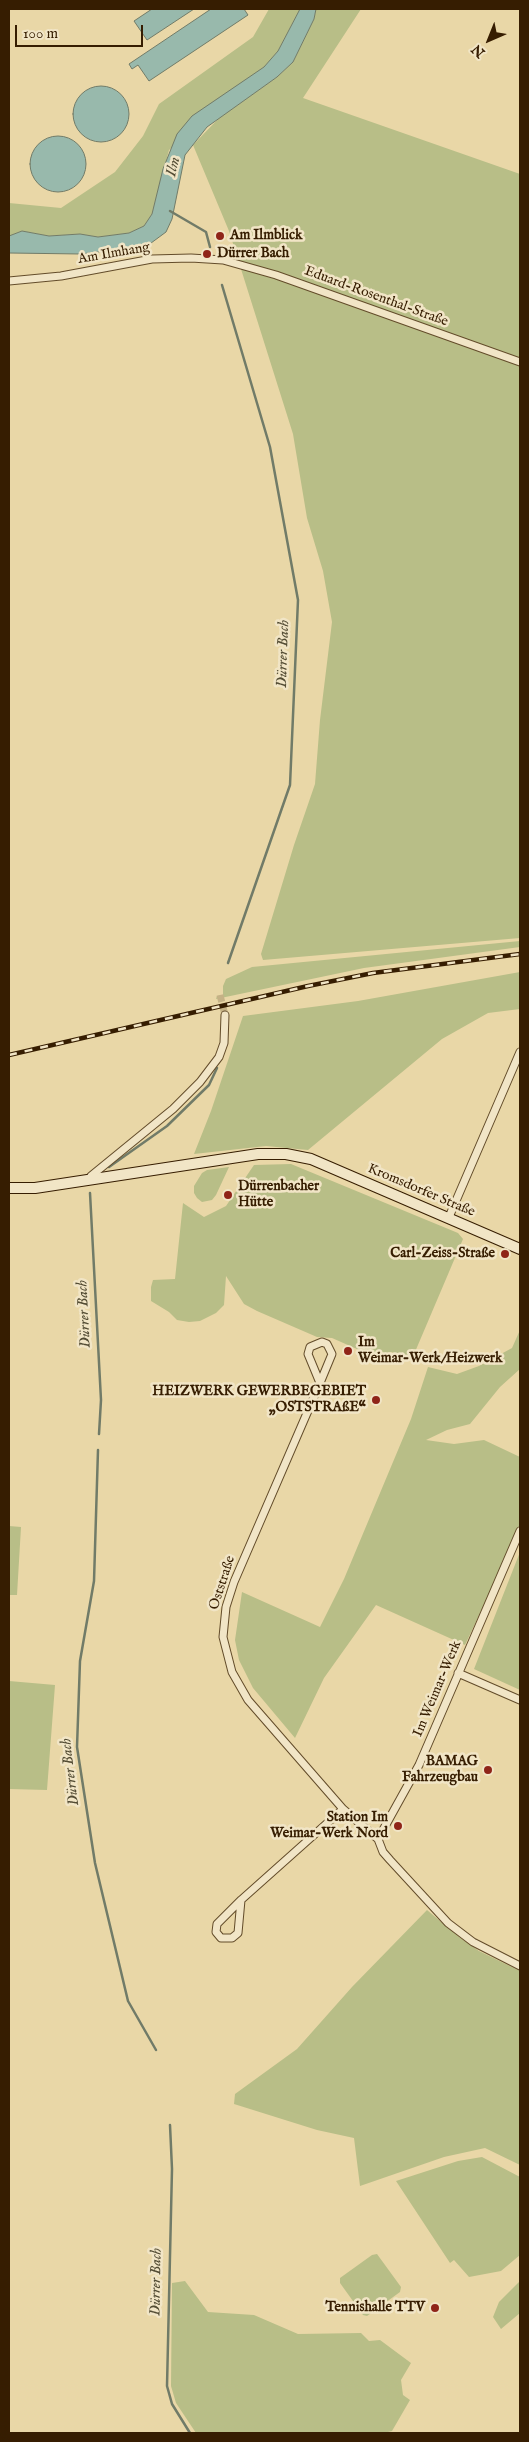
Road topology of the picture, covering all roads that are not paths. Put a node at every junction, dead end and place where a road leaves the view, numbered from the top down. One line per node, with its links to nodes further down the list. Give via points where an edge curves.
1 (223, 260): 2 (street, Am Ilmhang, via 152,259 61,276); 3 (street, Eduard-Rosenthal-Straße, via 276,275)
2 (9, 281)
3 (520, 362)
4 (225, 1015): 6 (street, via 224,1043 219,1056 200,1082)
5 (520, 1052): 8 (street)
6 (90, 1180): 7 (street, via 35,1188); 8 (street, Kromsdorfer Straße, via 258,1154 286,1154 312,1159)
7 (9, 1188)
8 (448, 1217): 9 (street, Kromsdorfer Straße)
9 (520, 1249)
10 (320, 1383): 10 (street, Oststraße, via 332,1354 322,1342 310,1347 308,1354); 14 (street, Oststraße, via 234,1582 226,1607 223,1637 232,1672 248,1700)
11 (520, 1531): 12 (street, Im Weimar-Werk)
12 (458, 1673): 13 (street); 15 (street, Im Weimar-Werk, via 415,1772)
13 (520, 1700)
14 (343, 1809): 15 (street, Oststraße); 16 (street)
15 (378, 1839): 17 (street, via 383,1852 448,1923 473,1942)
16 (242, 1900): 16 (street, via 238,1932 232,1938 221,1938 216,1932 217,1924)
17 (520, 1966)

